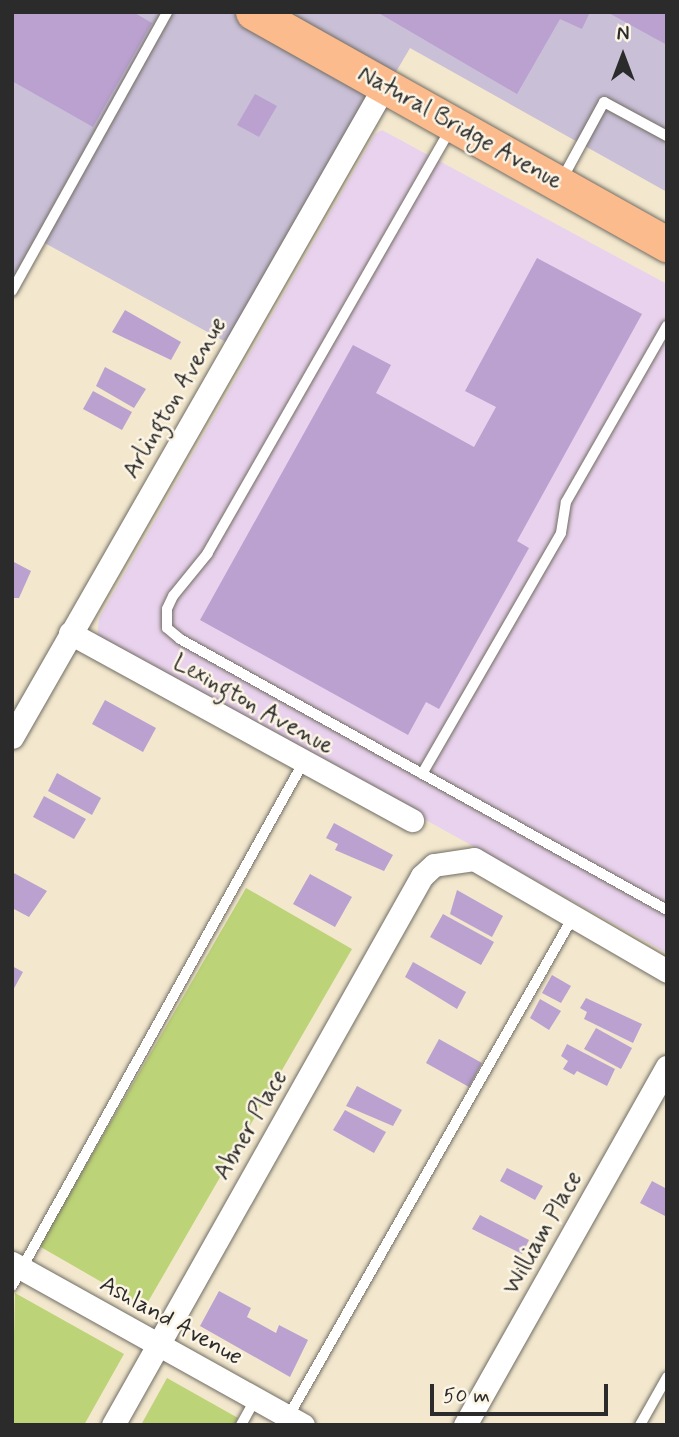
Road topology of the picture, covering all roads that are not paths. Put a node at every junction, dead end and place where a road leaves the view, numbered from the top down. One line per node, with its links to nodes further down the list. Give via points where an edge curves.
1 (167, 12): 8 (lane)
2 (253, 12): 3 (main road, Natural Bridge Avenue)
3 (385, 85): 4 (main road, Natural Bridge Avenue); 10 (street, Arlington Avenue)
4 (454, 123): 6 (main road, Natural Bridge Avenue); 13 (lane, via 208,552 167,609 167,628 180,639)
5 (667, 136): 6 (lane, via 604,102)
6 (559, 183): 7 (main road, Natural Bridge Avenue)
7 (667, 244)
8 (12, 291)
9 (667, 326): 13 (lane, via 566,502 561,533)
10 (70, 633): 11 (street, Arlington Avenue); 12 (street, Lexington Avenue)
11 (12, 737)
12 (303, 763): 14 (street, Lexington Avenue); 19 (lane)
13 (422, 774): 15 (lane)
14 (412, 820)
15 (667, 910)
16 (573, 917): 17 (street); 20 (street, Abner Place, via 474,859 446,862 422,876); 23 (lane)
17 (667, 971)
18 (667, 1067): 26 (street, William Place)
19 (16, 1272): 20 (street, Ashland Avenue)
20 (157, 1344): 22 (street, Ashland Avenue); 24 (street, Abner Place)
21 (667, 1377): 27 (lane)
22 (256, 1398): 23 (street, Ashland Avenue); 25 (lane)
23 (296, 1421)
24 (113, 1425)
25 (241, 1425)
26 (465, 1425)
27 (640, 1425)

